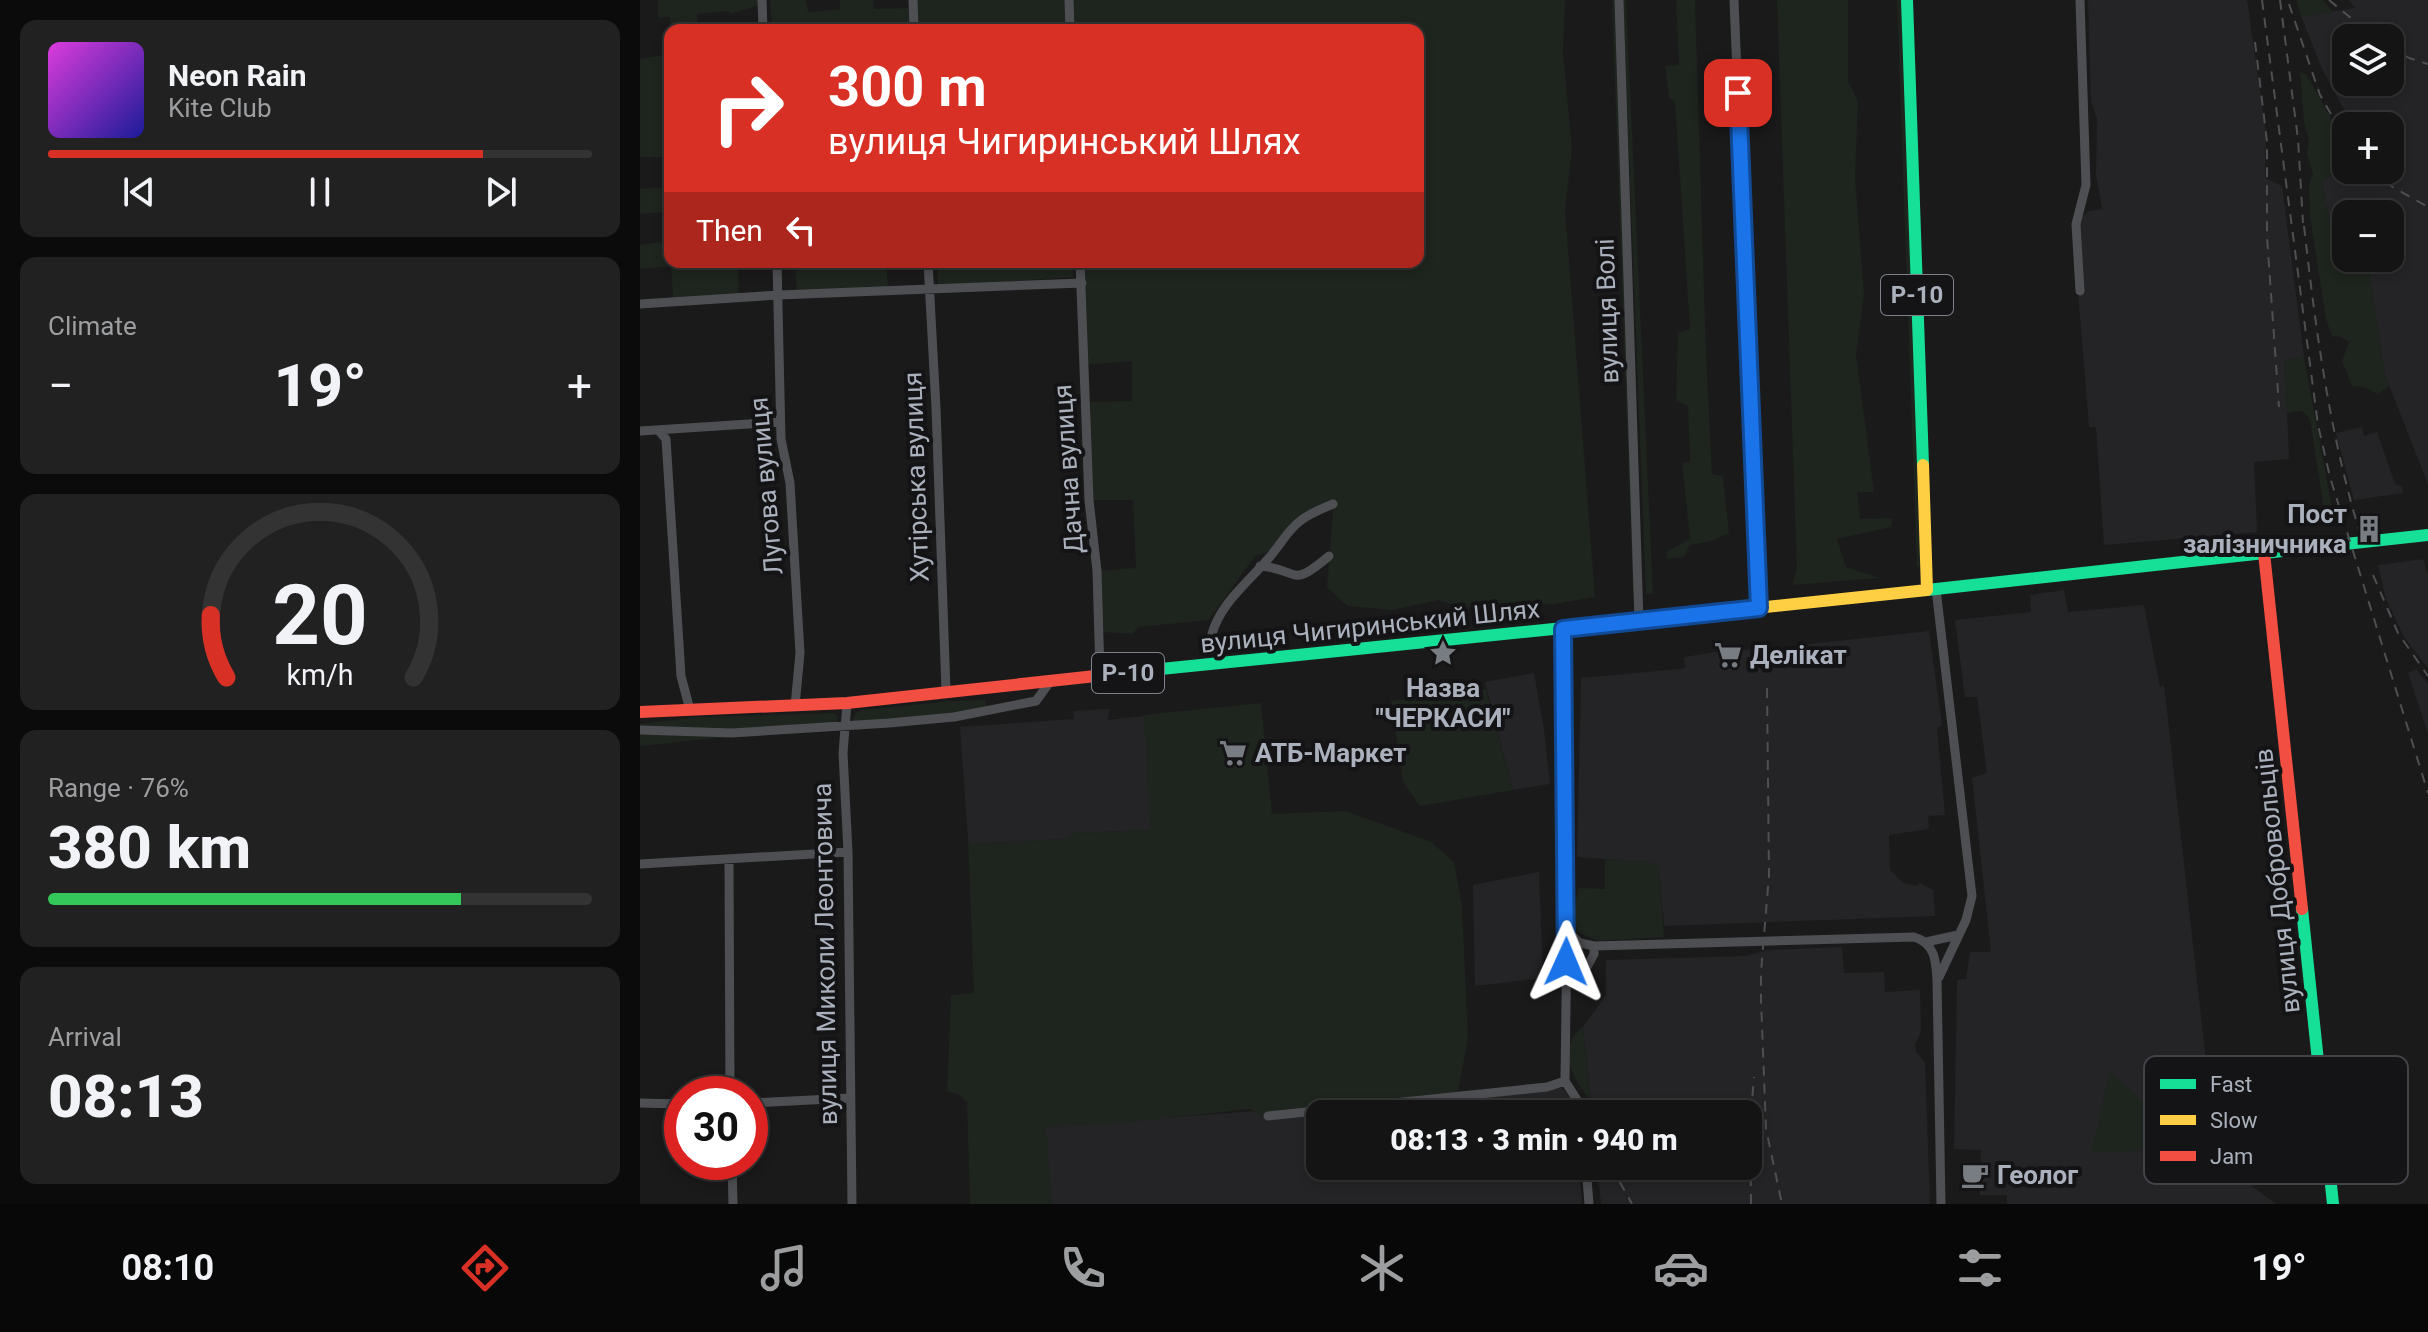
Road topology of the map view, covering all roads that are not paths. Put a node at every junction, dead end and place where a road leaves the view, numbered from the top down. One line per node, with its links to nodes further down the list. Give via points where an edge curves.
1 (762, 0): 8 (street)
2 (913, 0): 9 (street)
3 (1069, 0): 10 (street)
4 (1619, 0): 29 (street, вулиця Волі)
5 (1734, 0): 28 (street)
6 (1907, 0): 27 (main road, Р-10)
7 (2080, 0): 16 (street, via 2086,185 2076,224)
8 (763, 24)
9 (914, 24)
10 (1070, 24)
11 (777, 268): 17 (street, Лугова вулиця)
12 (928, 268): 15 (street, Хутірська вулиця)
13 (1081, 268): 14 (street, Дачна вулиця)
14 (1082, 283): 15 (street); 32 (street, Дачна вулиця)
15 (930, 289): 17 (street); 34 (street, Хутірська вулиця)
16 (2080, 291)
17 (779, 295): 18 (street); 19 (street, Лугова вулиця)
18 (640, 304)
19 (780, 422): 21 (street); 36 (street, Лугова вулиця, via 790,483 800,653)
20 (640, 431): 21 (street)
21 (659, 431): 37 (street, via 666,439 681,676)
22 (1333, 504): 26 (street, via 1296,523)
23 (2428, 535): 24 (main road, вулиця Чигиринський Шлях)
24 (2264, 553): 27 (main road, вулиця Чигиринський Шлях); 50 (main road, вулиця Добровольців)
25 (1329, 556): 26 (street, via 1300,576)
26 (1260, 566): 31 (street, via 1215,622)
27 (1932, 589): 28 (main road, вулиця Чигиринський Шлях / Р-10); 45 (street, via 1972,892)
28 (1759, 608): 29 (main road, вулиця Чигиринський Шлях / Р-10)
29 (1639, 621): 30 (main road, вулиця Чигиринський Шлях / Р-10)
30 (1563, 629): 32 (main road, вулиця Чигиринський Шлях / Р-10); 44 (street)
31 (1212, 634)
32 (1100, 674): 33 (main road, вулиця Чигиринський Шлях / Р-10)
33 (1049, 682): 34 (main road, вулиця Чигиринський Шлях / Р-10); 39 (street, via 1036,701 954,717)
34 (946, 691): 35 (main road, вулиця Чигиринський Шлях / Р-10)
35 (847, 703): 36 (main road, вулиця Чигиринський Шлях / Р-10); 39 (street, вулиця Миколи Леонтовича)
36 (795, 706): 37 (main road, вулиця Чигиринський Шлях / Р-10)
37 (690, 710): 38 (main road, вулиця Чигиринський Шлях / Р-10)
38 (640, 712)
39 (844, 725): 40 (street, via 732,733); 41 (street, вулиця Миколи Леонтовича)
40 (640, 730)
41 (848, 852): 42 (street); 53 (street, вулиця Миколи Леонтовича)
42 (729, 860): 43 (street); 51 (street)
43 (640, 864)
44 (1567, 931): 47 (street, via 1580,943); 48 (street)
45 (1958, 935): 46 (street); 49 (street)
46 (1926, 942): 47 (street, via 1914,937); 49 (street, via 1936,960)
47 (1594, 946): 48 (street, via 1586,969)
48 (1565, 976): 52 (street)
49 (1937, 980): 65 (street)
50 (2317, 1056)
51 (730, 1076)
52 (1565, 1081): 54 (street); 58 (street)
53 (850, 1098): 55 (street); 63 (street, вулиця Миколи Леонтовича)
54 (1577, 1100)
55 (768, 1102)
56 (640, 1103): 57 (street)
57 (664, 1104)
58 (1268, 1116)
59 (732, 1180): 62 (street)
60 (1587, 1180): 64 (street)
61 (2331, 1184): 66 (main road, вулиця Добровольців)
62 (733, 1204)
63 (852, 1204)
64 (1589, 1204)
65 (1941, 1204)
66 (2333, 1204)

